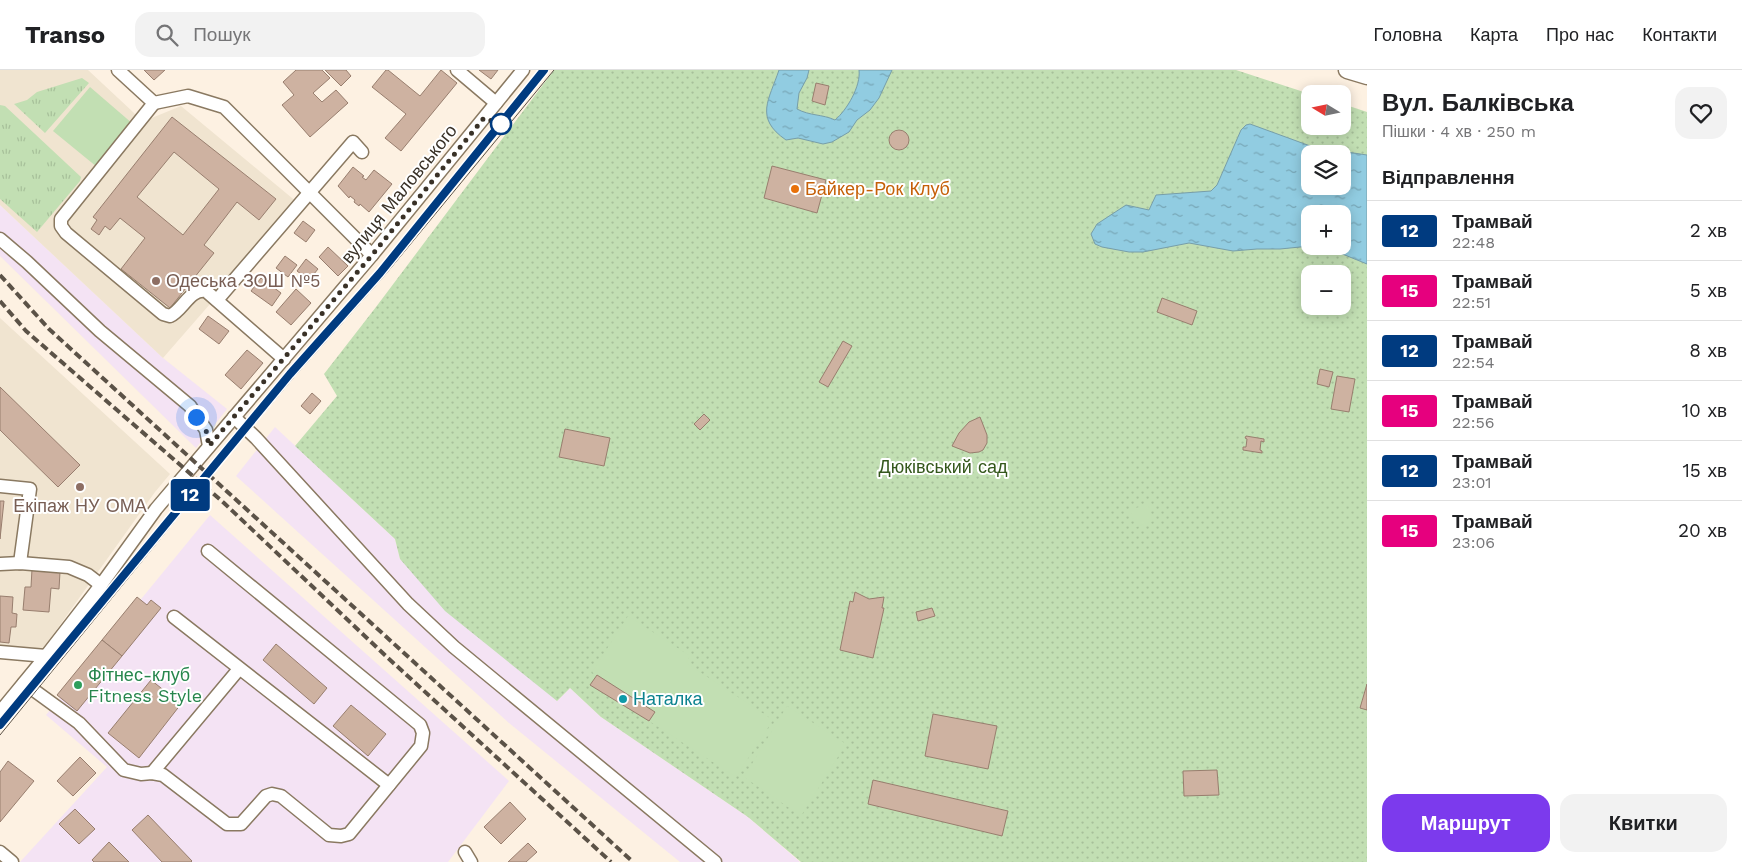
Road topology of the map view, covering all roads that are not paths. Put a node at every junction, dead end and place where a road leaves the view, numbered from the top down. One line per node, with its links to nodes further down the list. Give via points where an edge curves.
1 (118, 70): 6 (street)
2 (458, 70): 7 (street)
3 (523, 70): 7 (street, вулиця Маловського)
4 (1347, 70): 5 (main road)
5 (1367, 76)
6 (154, 103): 9 (street, via 188,96 224,107); 12 (street, via 61,219 61,226 163,314 175,314 200,290)
7 (496, 103): 11 (street, вулиця Маловського)
8 (362, 152): 9 (street, via 353,142)
9 (309, 192): 11 (street); 12 (street)
10 (0, 239): 15 (street, via 190,406 206,430)
11 (372, 255): 13 (street, вулиця Маловського)
12 (217, 300): 13 (street)
13 (284, 359): 14 (street, вулиця Маловського)
14 (234, 417): 15 (street, вулиця Маловського); 31 (street, via 408,604 461,653)
15 (209, 446): 20 (street, вулиця Маловського, via 156,509)
16 (0, 486): 18 (street, via 30,489)
17 (208, 552): 28 (street, via 420,725 423,733 421,746)
18 (20, 563): 19 (street); 20 (street, via 69,567)
19 (0, 564)
20 (101, 585): 23 (street, вулиця Маловського)
21 (174, 617): 24 (street)
22 (0, 652): 23 (street)
23 (46, 656): 25 (street, вулиця Маловського)
24 (239, 669): 27 (street); 28 (street)
25 (24, 683): 26 (street, вулиця Маловського); 27 (street, via 79,723 124,770)
26 (0, 712)
27 (152, 773): 28 (street, via 163,776 227,824 241,824 266,796 272,794 281,796 329,834 341,836 349,834)
28 (389, 785)
29 (0, 852): 30 (street)
30 (12, 862)
31 (715, 862)

